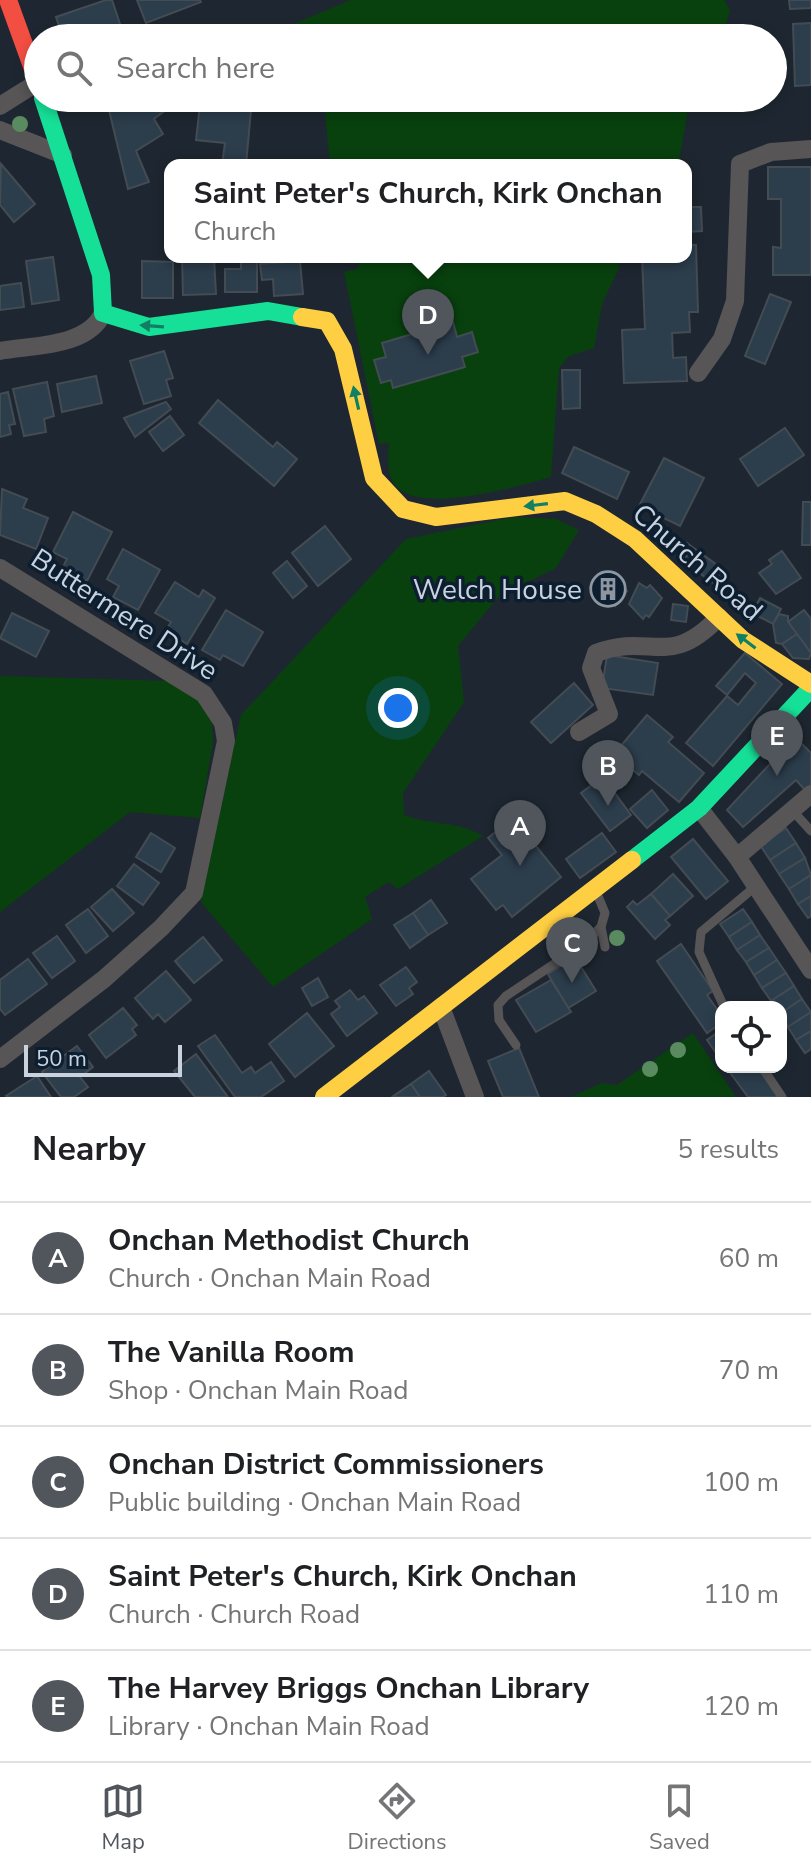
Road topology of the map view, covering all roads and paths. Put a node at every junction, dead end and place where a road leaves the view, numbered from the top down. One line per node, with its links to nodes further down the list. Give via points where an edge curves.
1 (10, 1): 2 (main road)
2 (24, 42)
3 (24, 91): 4 (street)
4 (0, 106)
5 (48, 112): 8 (main road)
6 (0, 130): 8 (street)
7 (811, 149): 11 (street, via 771,152 740,164 735,301 722,339)
8 (63, 155): 9 (main road, via 101,275)
9 (103, 313): 10 (street, via 90,332 78,337); 13 (main road, Church Road, one-way to 9, via 635,539 565,501 436,517 403,509 374,478 345,356 327,321 268,311 149,327)
10 (0, 351)
11 (698, 373)
12 (0, 568): 29 (street, Buttermere Drive, via 204,694 217,711 226,741 194,893 104,979)
13 (719, 617): 14 (main road, Church Road, one-way to 13); 15 (street, via 699,638 674,649 619,645 596,653 591,668 609,714)
14 (811, 686): 17 (main road, via 802,710)
15 (579, 732)
16 (811, 794): 18 (street)
17 (699, 808): 20 (street); 22 (main road)
18 (792, 810): 19 (lane); 20 (street)
19 (811, 831)
20 (737, 857): 21 (street)
21 (756, 886): 25 (street); 26 (lane, via 701,932 699,952)
22 (593, 891): 23 (lane, via 603,901); 27 (main road)
23 (601, 927): 24 (lane); 28 (lane, via 498,1005 499,1020)
24 (605, 947)
25 (811, 970)
26 (721, 1001)
27 (441, 1007): 31 (main road); 32 (street)
28 (516, 1045)
29 (0, 1059)
30 (766, 1073): 33 (lane)
31 (324, 1097)
32 (475, 1097)
33 (782, 1097)

